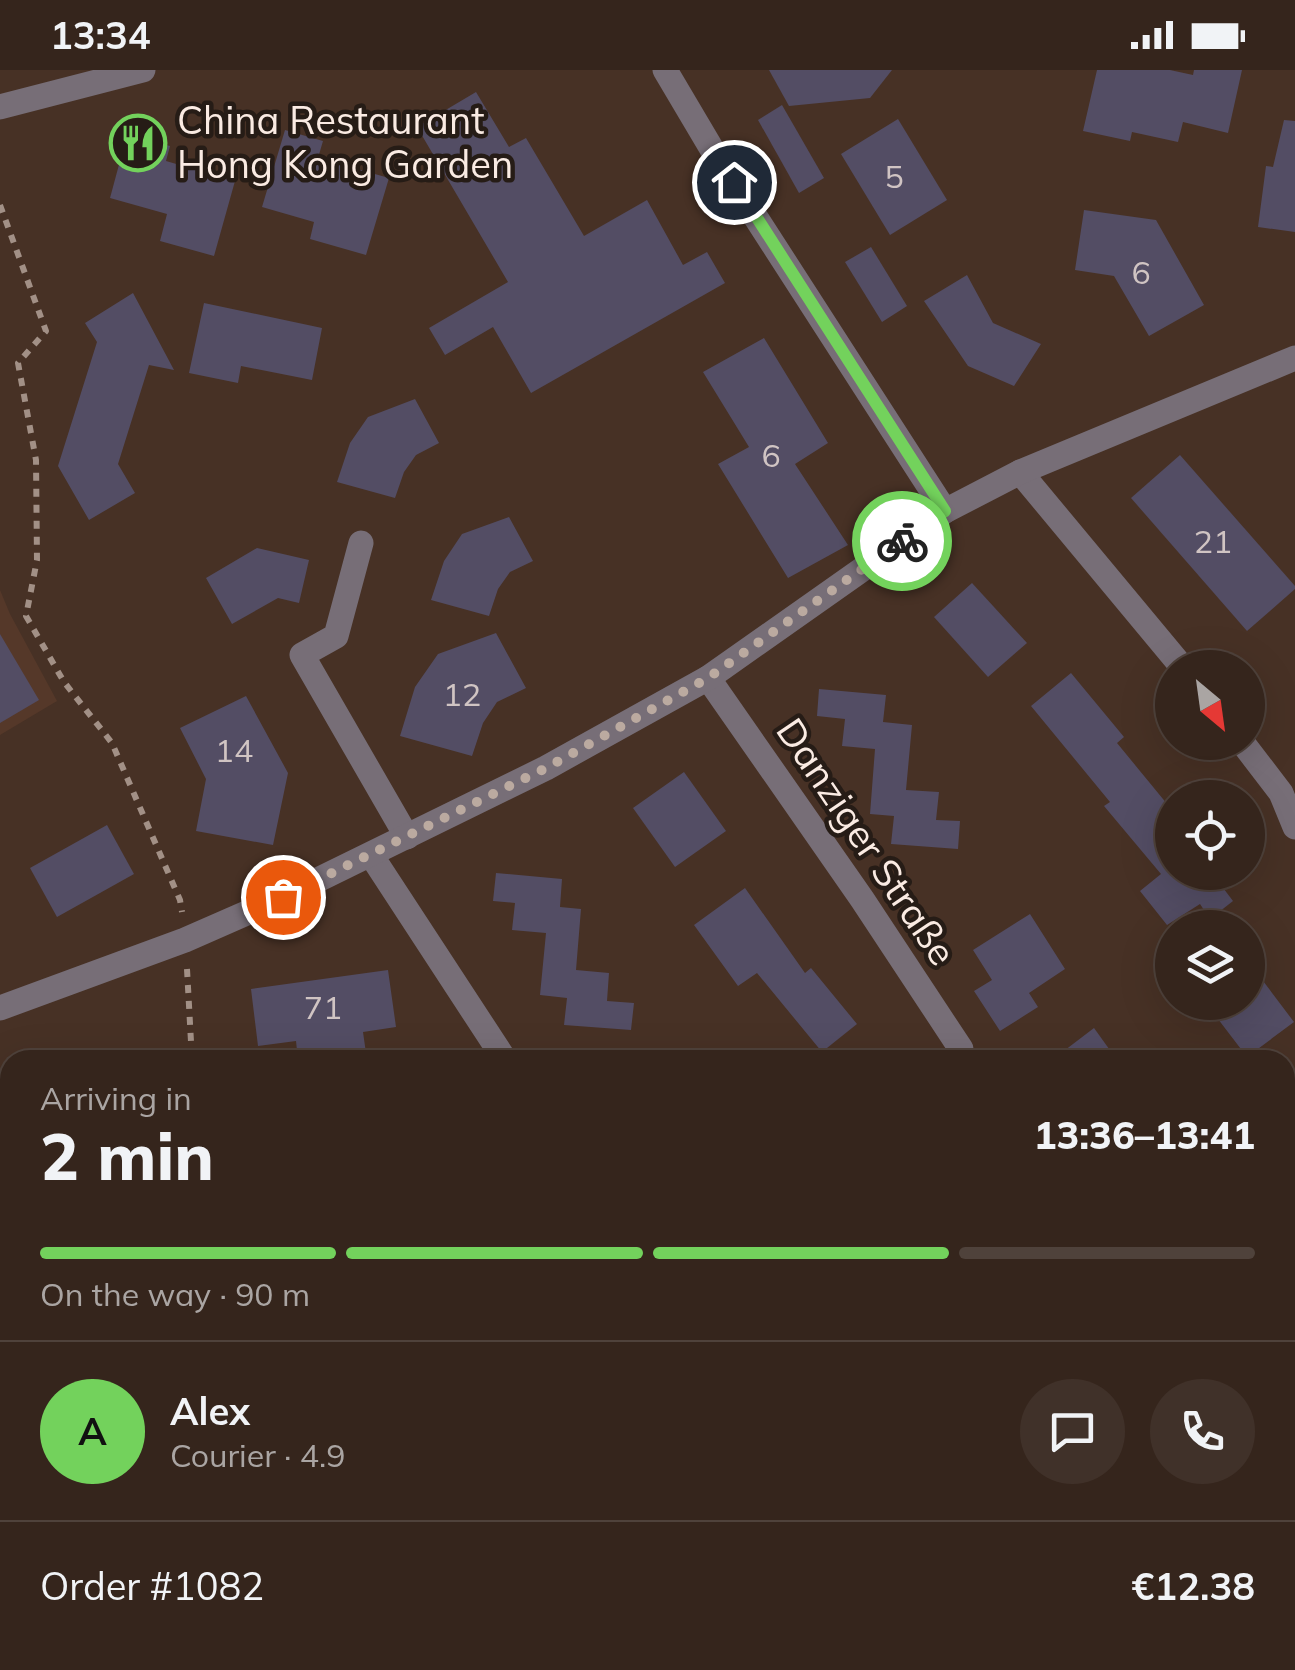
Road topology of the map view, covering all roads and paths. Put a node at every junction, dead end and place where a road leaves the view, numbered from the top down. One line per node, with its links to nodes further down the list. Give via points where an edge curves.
1 (143, 70): 3 (street)
2 (665, 70): 7 (street)
3 (0, 107)
4 (0, 205): 15 (path, via 46,331 18,363 36,460 37,560 26,616 64,682 112,743 180,900)
5 (1295, 358): 6 (street)
6 (1020, 472): 7 (street); 9 (street)
7 (945, 511): 10 (street)
8 (361, 543): 13 (street, via 336,636 302,655)
9 (1168, 650)
10 (708, 678): 13 (street); 17 (street, Danziger Straße)
11 (1256, 760): 12 (street, via 1282,793)
12 (1295, 827)
13 (407, 837): 14 (street)
14 (371, 855): 15 (street); 19 (street)
15 (186, 940): 16 (street); 18 (path)
16 (0, 1008)
17 (961, 1049)
18 (192, 1050)
19 (498, 1050)

